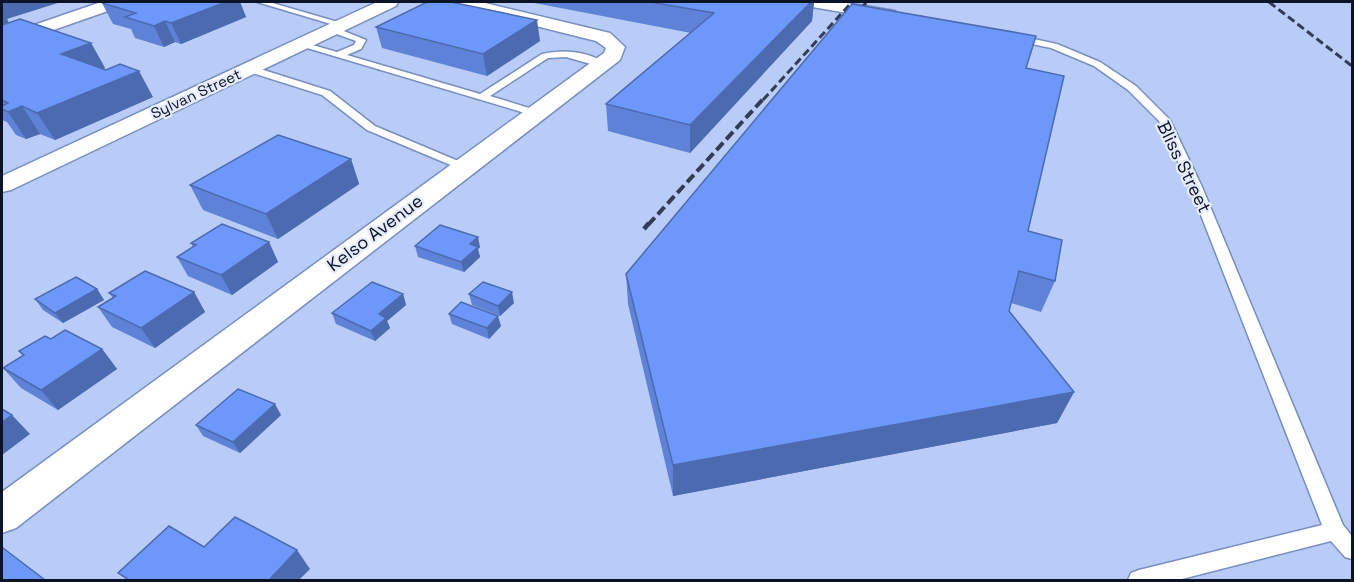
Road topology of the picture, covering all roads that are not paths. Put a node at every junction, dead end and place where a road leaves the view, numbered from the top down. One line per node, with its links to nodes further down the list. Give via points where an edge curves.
1 (116, 2): 9 (street)
2 (261, 2): 7 (lane)
3 (390, 2): 7 (street, Sylvan Street)
4 (462, 2): 12 (street, Kelso Avenue, via 603,37 616,47 613,56)
5 (812, 2): 6 (street)
6 (904, 18)
7 (339, 27): 10 (street, Sylvan Street); 11 (lane, via 361,43)
8 (998, 34): 19 (lane, Bliss Street, via 1054,46 1097,64 1132,88 1164,120 1196,187)
9 (2, 42)
10 (302, 45): 11 (lane); 13 (street, Sylvan Street)
11 (339, 55): 14 (lane)
12 (601, 64): 14 (lane, via 555,53); 15 (street, Kelso Avenue)
13 (250, 69): 16 (lane, via 326,93 371,128); 17 (street, Sylvan Street)
14 (482, 97): 15 (lane)
15 (535, 113): 16 (street, Kelso Avenue)
16 (464, 166): 18 (street, Kelso Avenue)
17 (2, 185)
18 (2, 515)
19 (1335, 531): 20 (lane, Bliss Street); 21 (lane)
20 (1353, 550)
21 (1139, 580)

